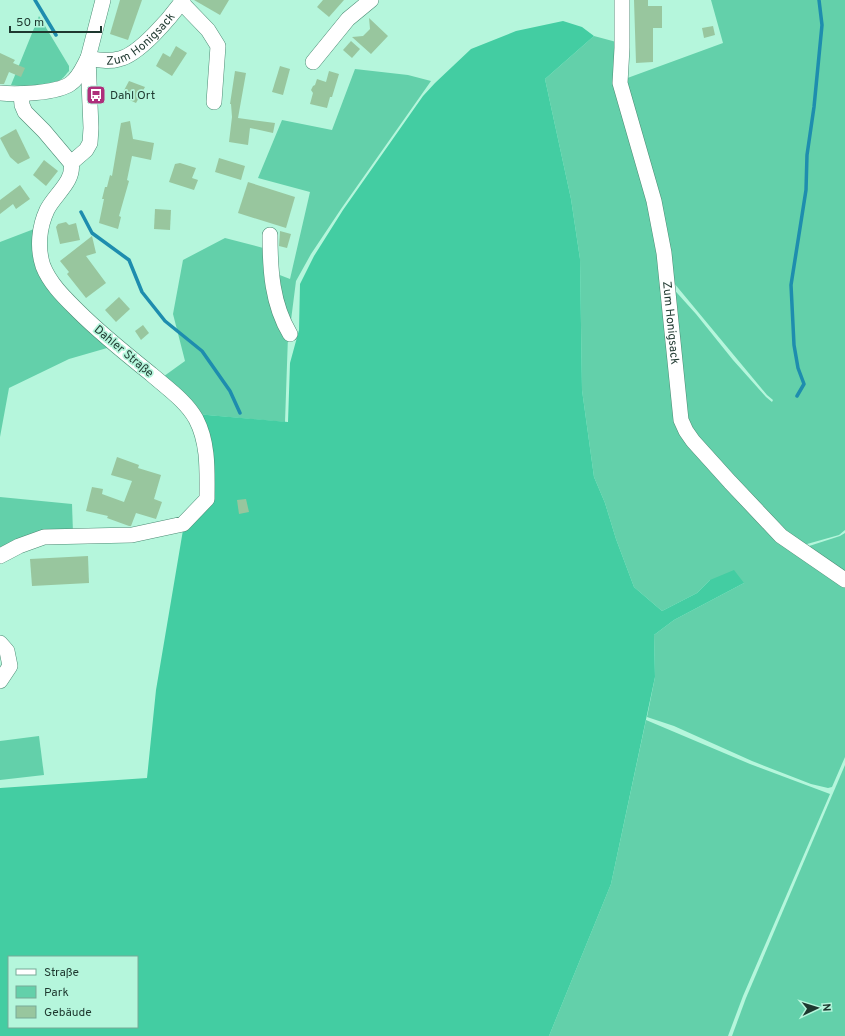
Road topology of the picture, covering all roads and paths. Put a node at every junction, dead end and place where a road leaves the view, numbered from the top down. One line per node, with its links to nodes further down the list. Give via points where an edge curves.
1 (103, 0): 5 (street)
2 (371, 0): 6 (street, via 348,20)
3 (622, 0): 13 (street, Zum Honigsack, via 620,83 654,201 664,253 681,420 693,441 781,536)
4 (182, 1): 5 (street, Zum Honigsack, via 148,40 128,55 107,61); 8 (street, via 208,30 218,46)
5 (88, 58): 7 (street, via 79,75 67,86); 9 (street, via 91,138 86,150)
6 (313, 62)
7 (7, 96): 9 (street, via 22,105 25,112)
8 (214, 102)
9 (70, 163): 12 (street, Dahler Straße, via 70,176 44,218 39,243 44,267 51,281 93,326 181,400 195,419 207,456 207,499 184,524 132,535 44,537)
10 (270, 235): 11 (street, via 270,260 276,302)
11 (290, 334)
12 (0, 556)
13 (845, 580)
14 (0, 643): 15 (street, via 7,651 10,666)
15 (0, 681)

